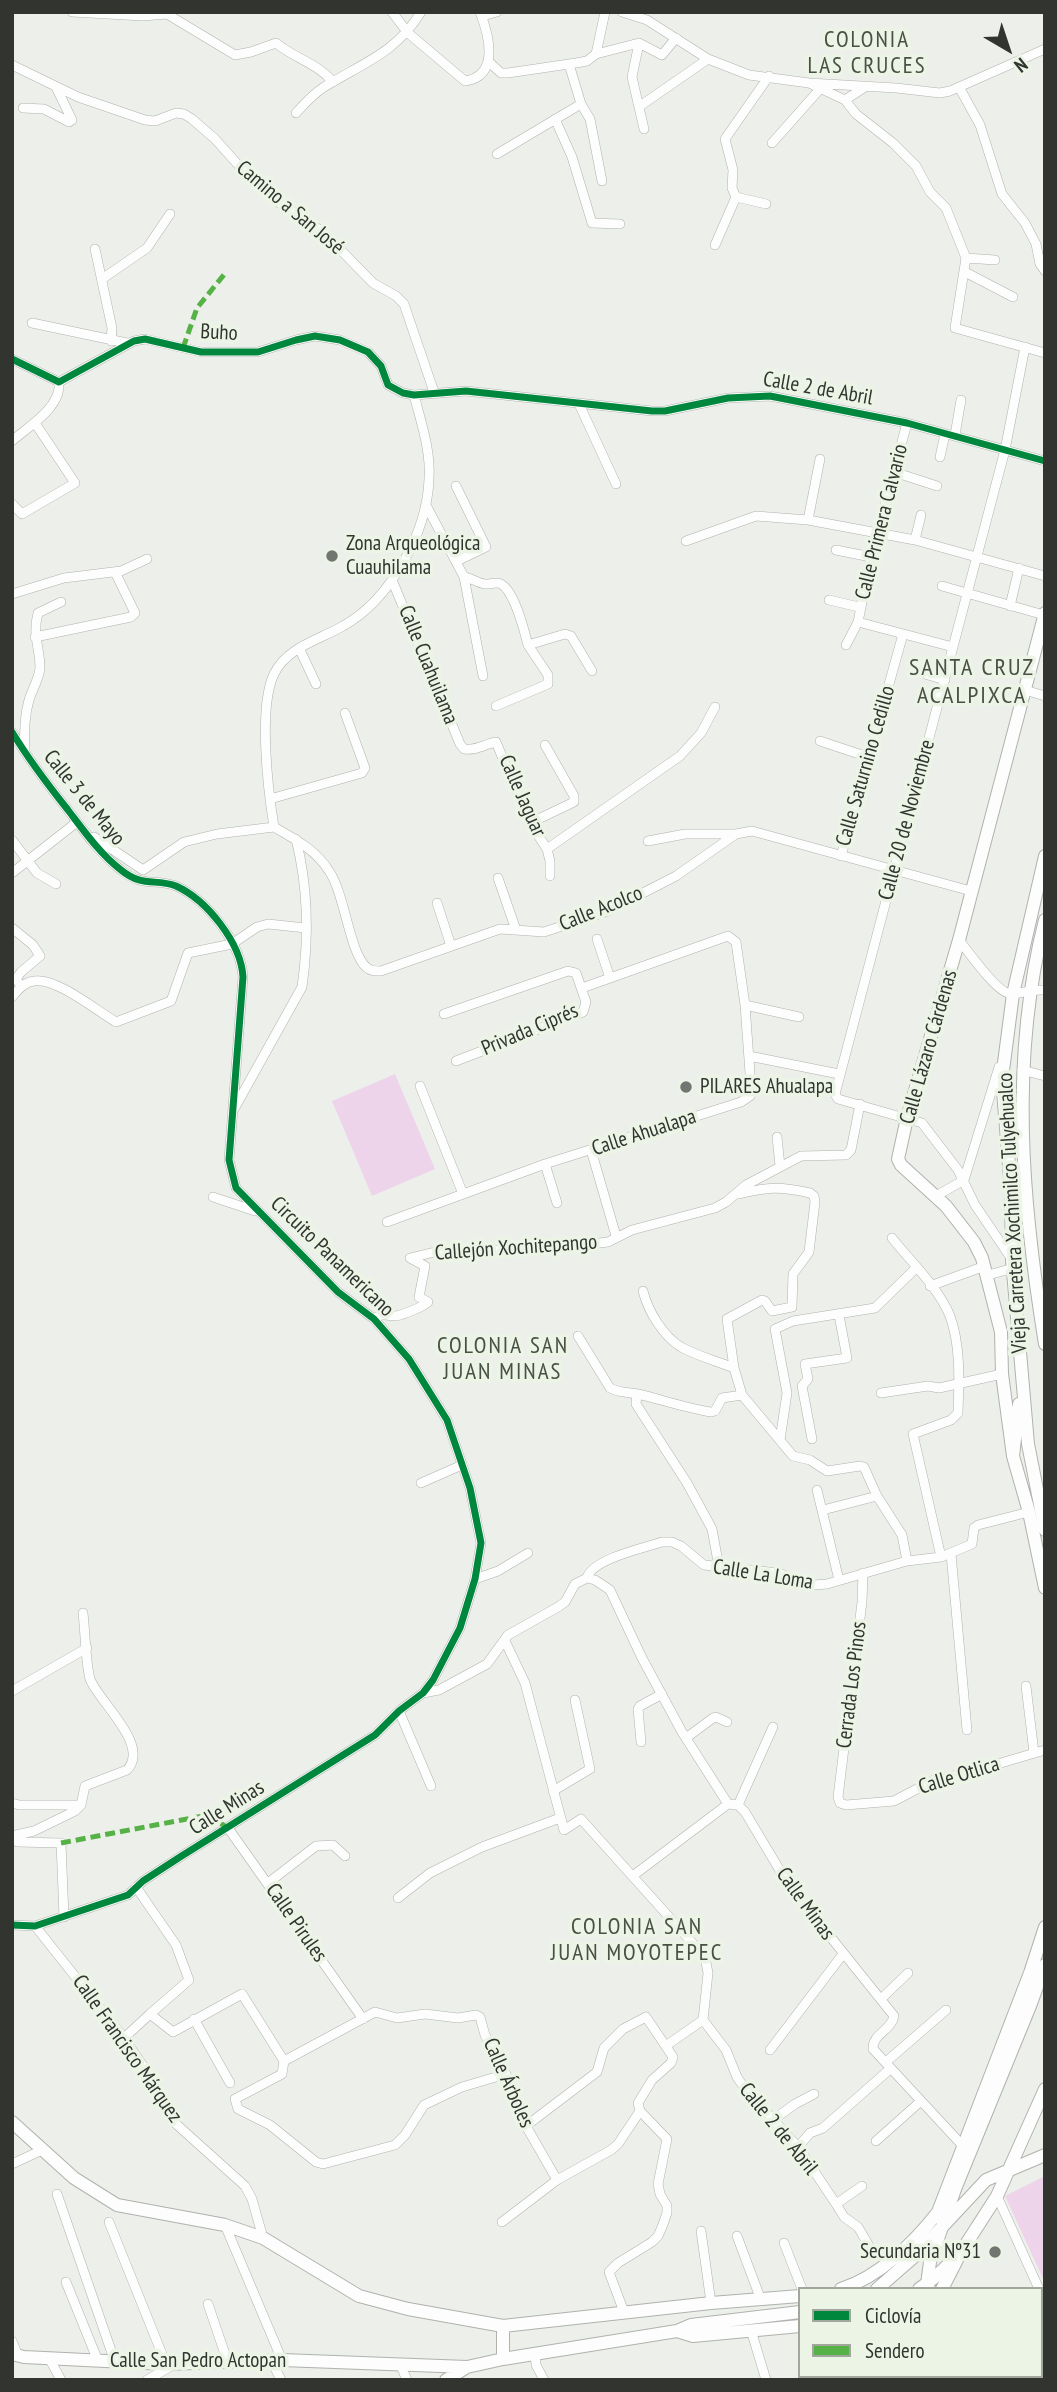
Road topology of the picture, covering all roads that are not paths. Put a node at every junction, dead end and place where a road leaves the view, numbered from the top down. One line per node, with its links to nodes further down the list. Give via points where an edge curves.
1 (72, 12): 18 (street, via 167,14 235,55 276,43 292,57 322,70)
2 (392, 12): 8 (street)
3 (421, 12): 8 (street)
4 (497, 12): 7 (street)
5 (605, 12): 12 (street)
6 (622, 12): 9 (street, via 647,20)
7 (481, 14): 14 (street)
8 (408, 33): 14 (street, via 465,80 478,76); 18 (street)
9 (676, 38): 10 (street, via 662,55); 13 (street)
10 (639, 43): 12 (street); 26 (street, via 632,77)
11 (1045, 49): 22 (street)
12 (596, 54): 15 (street)
13 (708, 59): 17 (street, via 749,75); 26 (street)
14 (489, 62): 15 (street, via 501,73)
15 (569, 64): 25 (street)
16 (12, 65): 21 (street, Camino a San José)
17 (769, 76): 19 (street); 34 (street, via 725,139)
18 (333, 82): 28 (street)
19 (809, 83): 20 (street); 23 (street)
20 (865, 86): 22 (street, via 940,93); 24 (street)
21 (56, 87): 27 (street, via 72,120 69,122 44,109); 53 (street, Camino a San José, via 145,120 176,113 192,119 275,200 323,232 373,283 404,304)
22 (959, 88): 42 (street, via 980,125 1002,194 1025,223)
23 (820, 89): 24 (street); 31 (street)
24 (845, 100): 40 (street, via 916,166 930,192 946,208)
25 (581, 104): 29 (street); 33 (street, via 590,119)
26 (640, 106): 30 (street)
27 (23, 108)
28 (296, 113)
29 (555, 119): 32 (street); 37 (street, via 592,223)
30 (644, 129)
31 (772, 143)
32 (497, 154)
33 (602, 181)
34 (736, 197): 35 (street); 38 (street)
35 (766, 204)
36 (170, 214): 44 (street, via 148,248)
37 (620, 224)
38 (715, 245)
39 (95, 249): 44 (street)
40 (966, 258): 41 (street); 43 (street)
41 (995, 260)
42 (1045, 271)
43 (965, 272): 45 (street); 49 (street, via 955,328)
44 (102, 279): 47 (street)
45 (1013, 297)
46 (32, 323): 47 (street, Buho)
47 (111, 341): 48 (street, Buho)
48 (127, 343): 52 (street); 54 (street, Buho, via 145,339 201,352 258,352 316,336 340,340 368,352 396,391)
49 (1025, 347): 50 (street); 61 (street, Calle 20 de Noviembre)
50 (1045, 353)
51 (12, 359): 52 (street)
52 (59, 382): 57 (street, via 52,405)
53 (434, 392): 54 (street, Calle 2 de Abril); 56 (street, Calle 2 de Abril, via 466,391)
54 (414, 395): 70 (street, via 430,478)
55 (961, 400): 59 (street)
56 (579, 404): 58 (street, Calle 2 de Abril, via 665,411 728,398 770,396); 66 (street)
57 (35, 423): 60 (street); 69 (street, via 75,483 22,514)
58 (907, 424): 59 (street, Calle 2 de Abril); 65 (street, Calle Primera Calvario)
59 (950, 434): 61 (street, Calle 2 de Abril); 62 (street)
60 (12, 441)
61 (1005, 450): 64 (street, Calle 2 de Abril); 77 (street, Calle 20 de Noviembre)
62 (940, 457)
63 (820, 459): 72 (street)
64 (1045, 461)
65 (894, 472): 68 (street); 73 (street, Calle Primera Calvario)
66 (616, 484)
67 (456, 486): 80 (street, via 486,547)
68 (937, 486)
69 (12, 504)
70 (426, 505): 80 (street); 85 (street, via 420,528)
71 (921, 515): 74 (street)
72 (808, 520): 73 (street); 75 (street, via 756,516)
73 (878, 532): 74 (street); 78 (street, Calle Primera Calvario)
74 (915, 540): 77 (street)
75 (686, 541)
76 (836, 550): 78 (street)
77 (975, 556): 81 (street); 87 (street, Calle 20 de Noviembre)
78 (871, 558): 92 (street, Calle Primera Calvario)
79 (147, 559): 82 (street)
80 (457, 561): 84 (street)
81 (1019, 568): 83 (street); 91 (street)
82 (115, 572): 88 (street, via 64,578); 96 (street, via 133,606 131,617)
83 (1045, 576)
84 (464, 577): 97 (street, via 480,584 502,584 516,606); 103 (street)
85 (392, 580): 100 (street, via 360,615); 113 (street, Calle Cuahuilama, via 464,749)
86 (942, 586): 87 (street)
87 (966, 592): 91 (street); 99 (street, Calle 20 de Noviembre)
88 (12, 594)
89 (829, 600): 92 (street)
90 (61, 602): 96 (street, via 38,613)
91 (1010, 606): 93 (street)
92 (859, 607): 94 (street, Calle Primera Calvario)
93 (1045, 614): 106 (main road, Calle Lázaro Cárdenas)
94 (858, 622): 95 (street); 98 (street)
95 (903, 634): 99 (street); 116 (street, Calle Saturnino Cedillo)
96 (35, 637): 115 (street, via 40,669 23,730)
97 (528, 645): 101 (street, via 570,636); 108 (street, via 548,675 548,684)
98 (846, 645)
99 (953, 647): 104 (street, Calle 20 de Noviembre)
100 (299, 648): 105 (street); 117 (street, via 281,662 267,692)
101 (592, 671)
102 (925, 674): 104 (street)
103 (483, 676)
104 (945, 680): 129 (street, Calle 20 de Noviembre)
105 (316, 684)
106 (1025, 690): 107 (street); 134 (main road, Calle Lázaro Cárdenas)
107 (1045, 696)
108 (496, 706)
109 (715, 707): 125 (street, via 701,733 680,756)
110 (345, 713): 117 (street, via 365,768 362,773)
111 (12, 732): 115 (street, Calle 3 de Mayo)
112 (820, 741): 116 (street)
113 (496, 742): 118 (street, Calle Jaguar)
114 (545, 745): 118 (street, via 574,802)
115 (25, 753): 119 (street, Calle 3 de Mayo)
116 (868, 757): 126 (street, Calle Saturnino Cedillo)
117 (270, 799): 120 (street)
118 (530, 823): 125 (street, Calle Jaguar)
119 (79, 825): 120 (street, via 142,870 184,842); 128 (street); 142 (street, Calle 3 de Mayo, via 121,870 139,881 174,886 197,899)
120 (274, 827): 122 (street)
121 (736, 834): 124 (street, via 685,834); 126 (street, via 752,831); 139 (street, Calle Acolco, via 677,876 608,911 544,932)
122 (296, 839): 137 (street, Circuito Panamericano, via 305,879); 143 (street, Calle Acolco, via 329,869 337,883 365,967 381,971)
123 (12, 840): 128 (street)
124 (648, 841)
125 (547, 849): 131 (street)
126 (841, 856): 129 (street)
127 (1045, 856): 149 (main road, Vieja Carretera Xochimilco Tulyehualco)
128 (27, 861): 130 (street); 133 (street)
129 (893, 869): 134 (street); 159 (street, Calle 20 de Noviembre)
130 (12, 873)
131 (550, 876)
132 (498, 878): 139 (street)
133 (56, 884)
134 (971, 891): 141 (main road, Calle Lázaro Cárdenas)
135 (437, 903): 143 (street)
136 (12, 928): 145 (street, via 33,944 40,956 16,979)
137 (306, 928): 142 (street, via 268,924); 163 (street, Circuito Panamericano, via 298,997)
138 (1044, 929): 147 (main road)
139 (516, 930): 143 (street, Calle Acolco, via 500,929)
140 (597, 939): 144 (street)
141 (959, 940): 149 (street, via 1002,991); 164 (main road, Calle Lázaro Cárdenas)
142 (232, 944): 145 (street, via 188,953 171,1001 116,1022 54,985 34,980); 163 (street, Calle 3 de Mayo, via 239,953 243,976)
143 (451, 946)
144 (610, 978): 146 (street); 151 (street, Calle Ahualapa, via 728,936 736,942)
145 (22, 986): 150 (street)
146 (582, 988): 152 (street, via 576,973 568,971); 157 (street, Privada Ciprés, via 583,1012)
147 (1030, 989): 148 (street); 149 (street); 154 (main road)
148 (1045, 990)
149 (1013, 994): 155 (main road, Vieja Carretera Xochimilco Tulyehualco)
150 (12, 997)
151 (745, 1005): 153 (street); 156 (street, Calle Ahualapa)
152 (444, 1014)
153 (799, 1017)
154 (1024, 1040): 155 (main road); 158 (main road)
155 (1007, 1042): 169 (street); 179 (main road, Vieja Carretera Xochimilco Tulyehualco, via 1002,1078)
156 (749, 1056): 159 (street); 166 (street, Calle Ahualapa, via 750,1096 741,1102)
157 (456, 1061)
158 (1022, 1070): 160 (street); 182 (main road, via 1021,1117)
159 (839, 1073): 162 (street, via 836,1097)
160 (1045, 1076)
161 (420, 1086): 170 (street)
162 (860, 1104): 164 (street); 168 (street, via 850,1153 801,1156)
163 (233, 1111): 175 (street, Circuito Panamericano, via 229,1160 236,1188)
164 (907, 1118): 169 (street, via 922,1123); 172 (main road, Calle Lázaro Cárdenas, via 899,1162)
165 (777, 1137): 168 (street)
166 (591, 1150): 167 (street, Calle Ahualapa); 177 (street)
167 (545, 1164): 170 (street, Calle Ahualapa); 174 (street)
168 (780, 1166): 171 (street)
169 (964, 1180): 172 (street); 179 (street)
170 (463, 1194): 176 (street, Calle Ahualapa)
171 (736, 1195): 177 (street, via 715,1208); 185 (street, via 780,1186 814,1196 808,1252 793,1274)
172 (936, 1196): 181 (main road, Calle Lázaro Cárdenas, via 974,1241)
173 (213, 1197): 175 (street)
174 (558, 1203)
175 (257, 1211): 187 (street, Circuito Panamericano, via 338,1292)
176 (387, 1222)
177 (616, 1236): 187 (street, Callejón Xochitepango, via 608,1242 533,1251 443,1250 410,1258 425,1266 418,1297 428,1303)
178 (892, 1238): 180 (street)
179 (1013, 1264): 181 (street); 194 (main road, Vieja Carretera Xochimilco Tulyehualco)
180 (916, 1268): 183 (street); 186 (street, via 875,1308)
181 (986, 1270): 183 (street); 193 (main road, Calle Lázaro Cárdenas, via 1001,1332)
182 (1040, 1281): 189 (main road)
183 (930, 1286): 195 (street, via 949,1314 956,1337)
184 (643, 1291): 192 (street, via 657,1322 679,1346)
185 (792, 1307): 188 (street); 192 (street, via 772,1311 762,1300 729,1316)
186 (839, 1315): 188 (street); 199 (street, via 848,1357 805,1364 808,1379 802,1386)
187 (374, 1320): 202 (street, Circuito Panamericano, via 409,1359 434,1397)
188 (793, 1321): 200 (street, via 774,1332 787,1393)
189 (1043, 1322): 191 (main road)
190 (578, 1336): 197 (street, via 610,1388)
191 (1045, 1344)
192 (734, 1368): 198 (street)
193 (1002, 1374): 195 (street); 201 (main road, Calle Lázaro Cárdenas)
194 (1023, 1375): 201 (main road); 208 (main road, Vieja Carretera Xochimilco Tulyehualco, via 1030,1459)
195 (959, 1385): 196 (street); 211 (street, via 955,1418 913,1434)
196 (881, 1392)
197 (637, 1394): 198 (street, via 711,1412 722,1398); 213 (street, via 636,1404 712,1529)
198 (741, 1395): 200 (street)
199 (811, 1439)
200 (780, 1440): 205 (street, via 793,1456 827,1471 864,1467)
201 (1013, 1456): 207 (main road)
202 (462, 1465): 203 (street); 216 (street, Circuito Panamericano, via 481,1543)
203 (421, 1483)
204 (817, 1490): 206 (street)
205 (877, 1496): 206 (street); 212 (street, via 902,1535)
206 (822, 1510): 217 (street)
207 (1029, 1512): 210 (street, Calle La Loma, via 978,1525 972,1544); 218 (main road)
208 (1045, 1530)
209 (528, 1553): 216 (street)
210 (951, 1553): 211 (street, Calle La Loma); 230 (street)
211 (941, 1557): 212 (street, Calle La Loma)
212 (906, 1561): 214 (street, Calle La Loma)
213 (719, 1567): 215 (street, Calle La Loma, via 704,1565 681,1545 662,1542 600,1564); 217 (street, Calle La Loma, via 778,1573 814,1585)
214 (863, 1573): 217 (street, Calle La Loma); 237 (street, Cerrada Los Pinos)
215 (587, 1578): 220 (street, Calle La Loma, via 575,1584 565,1602 516,1629); 225 (street, via 610,1590)
216 (475, 1579): 224 (street, Circuito Panamericano, via 460,1628)
217 (839, 1580)
218 (1045, 1588)
219 (83, 1613): 221 (street)
220 (505, 1642): 224 (street, Calle La Loma, via 487,1664 439,1690); 236 (street, via 525,1683)
221 (87, 1648): 223 (street); 240 (street, via 90,1678 127,1735 133,1758 127,1770 85,1786)
222 (1026, 1686): 234 (street)
223 (12, 1692)
224 (423, 1693): 227 (street, Calle Minas)
225 (662, 1694): 231 (street); 232 (street, via 638,1709)
226 (575, 1700): 236 (street, via 590,1769)
227 (400, 1711): 235 (street); 243 (street, Calle Minas, via 375,1735)
228 (727, 1722): 231 (street, via 713,1718)
229 (773, 1727): 241 (street)
230 (967, 1731)
231 (686, 1738): 239 (street)
232 (641, 1742)
233 (1045, 1750): 234 (street, Calle Otlica)
234 (1034, 1753): 237 (street, Calle Otlica, via 934,1780 894,1801 846,1805)
235 (431, 1786)
236 (553, 1791): 242 (street)
237 (838, 1797)
238 (12, 1803): 240 (street)
239 (728, 1804): 241 (street); 246 (street)
240 (80, 1805): 244 (street)
241 (738, 1805): 254 (street, Calle Minas, via 788,1884)
242 (560, 1818): 246 (street, via 564,1830 582,1819); 249 (street, via 482,1847 430,1873)
243 (229, 1828): 247 (street, Calle Pirules); 248 (street, Calle Minas)
244 (13, 1840): 250 (street, via 61,1843)
245 (345, 1856): 247 (street, via 332,1845 316,1846)
246 (634, 1875): 262 (street, via 705,1957 708,1973)
247 (268, 1883): 261 (street, Calle Pirules)
248 (136, 1887): 250 (street, Calle Minas, via 119,1900); 259 (street, via 176,1945 189,1980)
249 (398, 1898)
250 (64, 1917): 252 (street, Calle Minas)
251 (12, 1925): 252 (street)
252 (36, 1926): 263 (street, Calle Francisco Márquez)
253 (1045, 1927): 278 (main road)
254 (843, 1954): 257 (street, Calle Minas); 265 (street)
255 (1045, 1965): 289 (main road)
256 (908, 1973): 257 (street)
257 (881, 1999): 267 (street, Calle Minas, via 894,2020 872,2044)
258 (946, 2010): 267 (street)
259 (150, 2014): 260 (street, via 173,2032); 263 (street)
260 (194, 2019): 266 (street, via 242,1994); 269 (street)
261 (363, 2019): 266 (street); 268 (street, Calle Árboles, via 375,2012 397,2018 476,2015)
262 (703, 2020): 264 (street); 274 (street, Calle 2 de Abril, via 726,2050 743,2086)
263 (124, 2038): 295 (street, Calle Francisco Márquez, via 175,2123 249,2192)
264 (667, 2045): 273 (street, via 671,2063 642,2095); 276 (street, via 646,2017 623,2029 604,2048 597,2072)
265 (770, 2050)
266 (284, 2061): 268 (street, via 282,2074 235,2099 235,2104 323,2164 395,2144 424,2105)
267 (888, 2066): 272 (street); 279 (street)
268 (506, 2074): 276 (street, Calle Árboles)
269 (230, 2083)
270 (1045, 2089): 283 (main road)
271 (814, 2094): 274 (street)
272 (921, 2101): 277 (street); 278 (street)
273 (640, 2111): 284 (street, via 611,2150); 310 (street, via 667,2139 658,2184 667,2213 658,2236 609,2272)
274 (773, 2120): 279 (street, Calle 2 de Abril)
275 (12, 2122): 280 (main road)
276 (526, 2126): 284 (street, Calle Árboles)
277 (876, 2141)
278 (962, 2145): 289 (main road)
279 (798, 2147): 288 (street, Calle 2 de Abril)
280 (42, 2150): 282 (street); 292 (main road, via 74,2178 117,2205)
281 (1045, 2155): 283 (main road)
282 (12, 2164)
283 (1009, 2172): 287 (main road); 289 (main road, via 986,2180)
284 (557, 2180): 291 (street)
285 (862, 2186): 288 (street)
286 (57, 2194): 323 (street)
287 (997, 2196): 298 (main road); 305 (street)
288 (836, 2204): 297 (street, Calle 2 de Abril)
289 (942, 2217): 301 (main road); 302 (main road, via 903,2267); 303 (main road)
290 (109, 2222): 325 (street)
291 (502, 2222)
292 (225, 2225): 295 (main road); 321 (street)
293 (701, 2231): 308 (street)
294 (737, 2236): 307 (street)
295 (262, 2238): 312 (main road, via 359,2296)
296 (784, 2244): 300 (street)
297 (869, 2246)
298 (961, 2252): 303 (main road); 304 (main road)
299 (66, 2282): 322 (street)
300 (801, 2287)
301 (847, 2287)
302 (879, 2287)
303 (925, 2287)
304 (943, 2287)
305 (1038, 2287)
306 (798, 2296): 307 (main road)
307 (761, 2300): 308 (main road)
308 (711, 2303): 310 (main road)
309 (208, 2304): 324 (street)
310 (624, 2312): 312 (main road)
311 (798, 2312): 315 (main road, via 691,2325)
312 (503, 2326): 320 (main road)
313 (798, 2326): 314 (main road)
314 (751, 2330): 315 (main road, via 692,2336); 334 (street)
315 (677, 2331): 317 (main road)
316 (12, 2342): 318 (street)
317 (535, 2353): 320 (main road); 333 (street)
318 (15, 2355): 319 (main road, Calle San Pedro Actopan)
319 (49, 2358): 322 (main road, Calle San Pedro Actopan); 328 (street)
320 (503, 2359): 327 (main road)
321 (277, 2360): 324 (main road, Calle San Pedro Actopan); 326 (main road, Calle San Pedro Actopan); 330 (street)
322 (98, 2361): 323 (main road, Calle San Pedro Actopan)
323 (115, 2362): 325 (main road, Calle San Pedro Actopan)
324 (228, 2362): 325 (main road, Calle San Pedro Actopan)
325 (170, 2364): 329 (street)
326 (401, 2366): 327 (main road, Calle San Pedro Actopan); 331 (street)
327 (467, 2367): 332 (main road)
328 (61, 2380)
329 (147, 2380)
330 (281, 2380)
331 (407, 2380)
332 (446, 2380)
333 (544, 2380)
334 (766, 2380)

